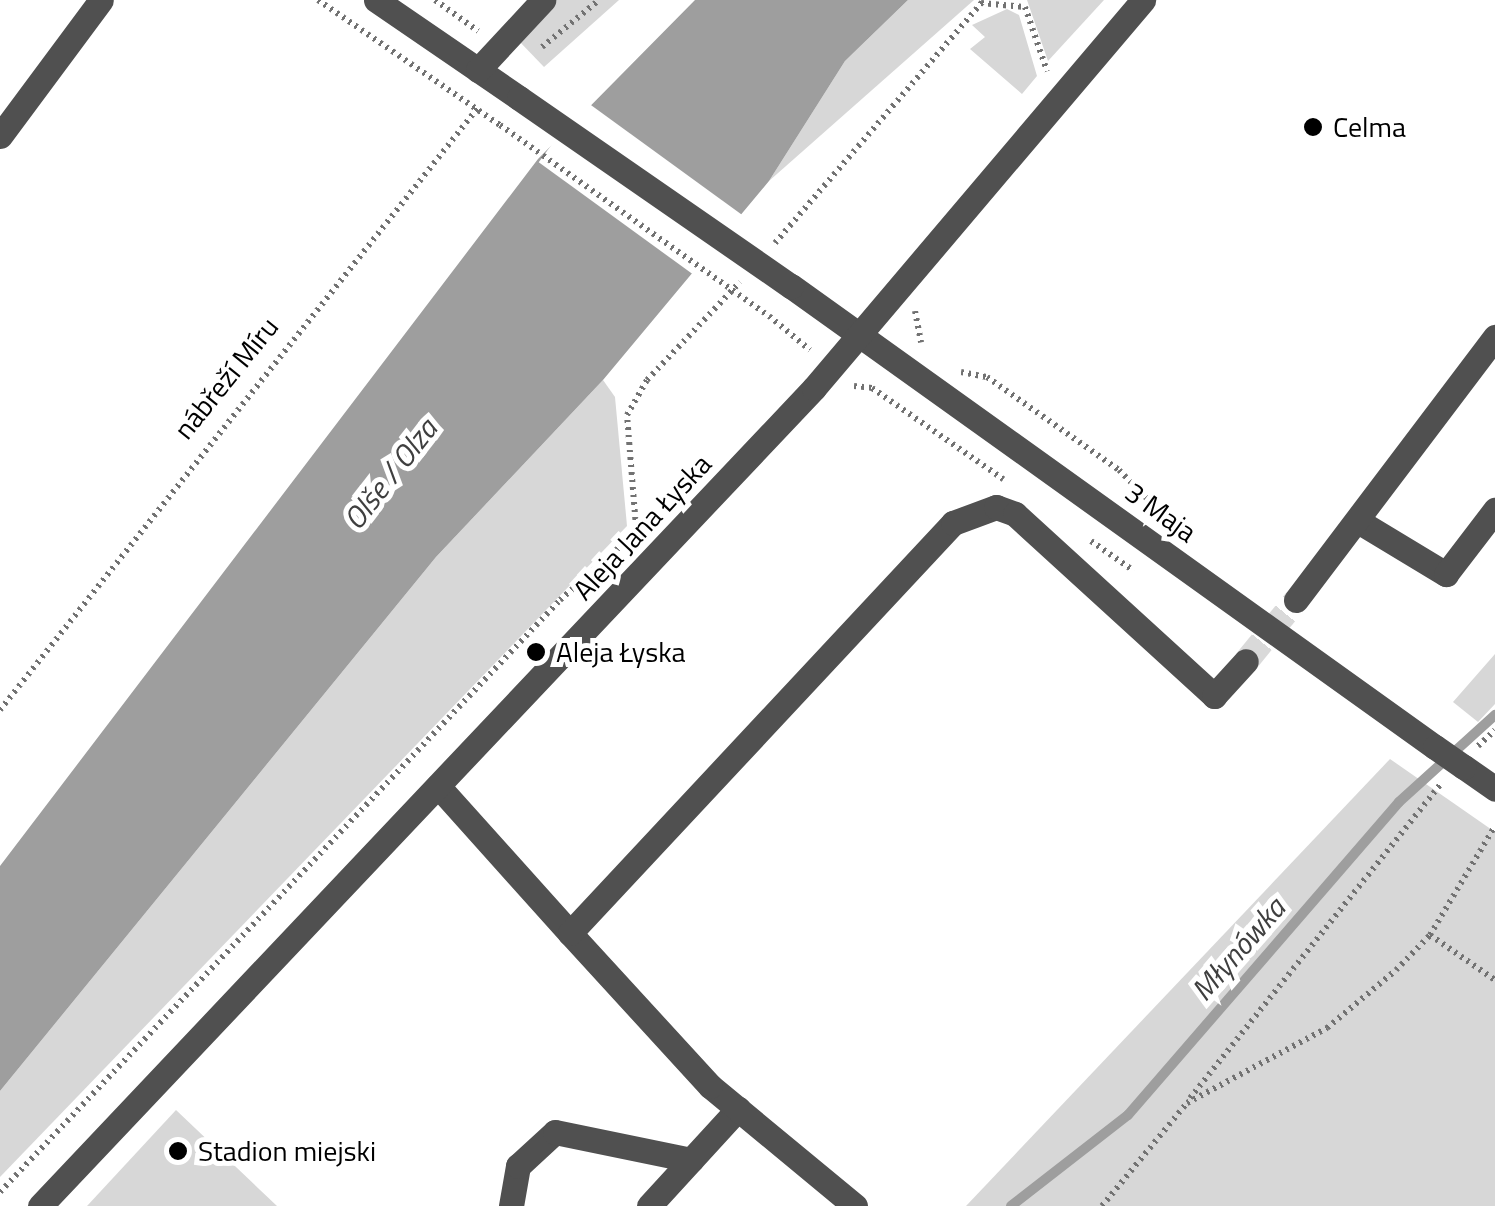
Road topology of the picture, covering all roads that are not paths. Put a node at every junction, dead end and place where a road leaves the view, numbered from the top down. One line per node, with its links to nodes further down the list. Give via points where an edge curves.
1 (101, 0): 6 (street)
2 (376, 0): 5 (street, 3 Maja)
3 (543, 0): 5 (street)
4 (1143, 0): 7 (street, Aleja Jana Łyska)
5 (487, 76): 7 (street, 3 Maja, bridge)
6 (0, 136)
7 (861, 332): 13 (street, Aleja Jana Łyska); 14 (street, 3 Maja, bridge)
8 (1495, 337): 10 (street)
9 (1495, 510): 10 (street, via 1446,574)
10 (1358, 522): 11 (street)
11 (1296, 600)
12 (1246, 661): 15 (street, via 1214,696 1015,514 996,507 953,523)
13 (438, 786): 15 (street); 18 (street, Aleja Jana Łyska)
14 (1495, 789)
15 (570, 933): 16 (street)
16 (738, 1109): 17 (street); 21 (street)
17 (691, 1160): 19 (street, via 556,1132 518,1166); 20 (street)
18 (40, 1206)
19 (511, 1206)
20 (649, 1206)
21 (855, 1206)

